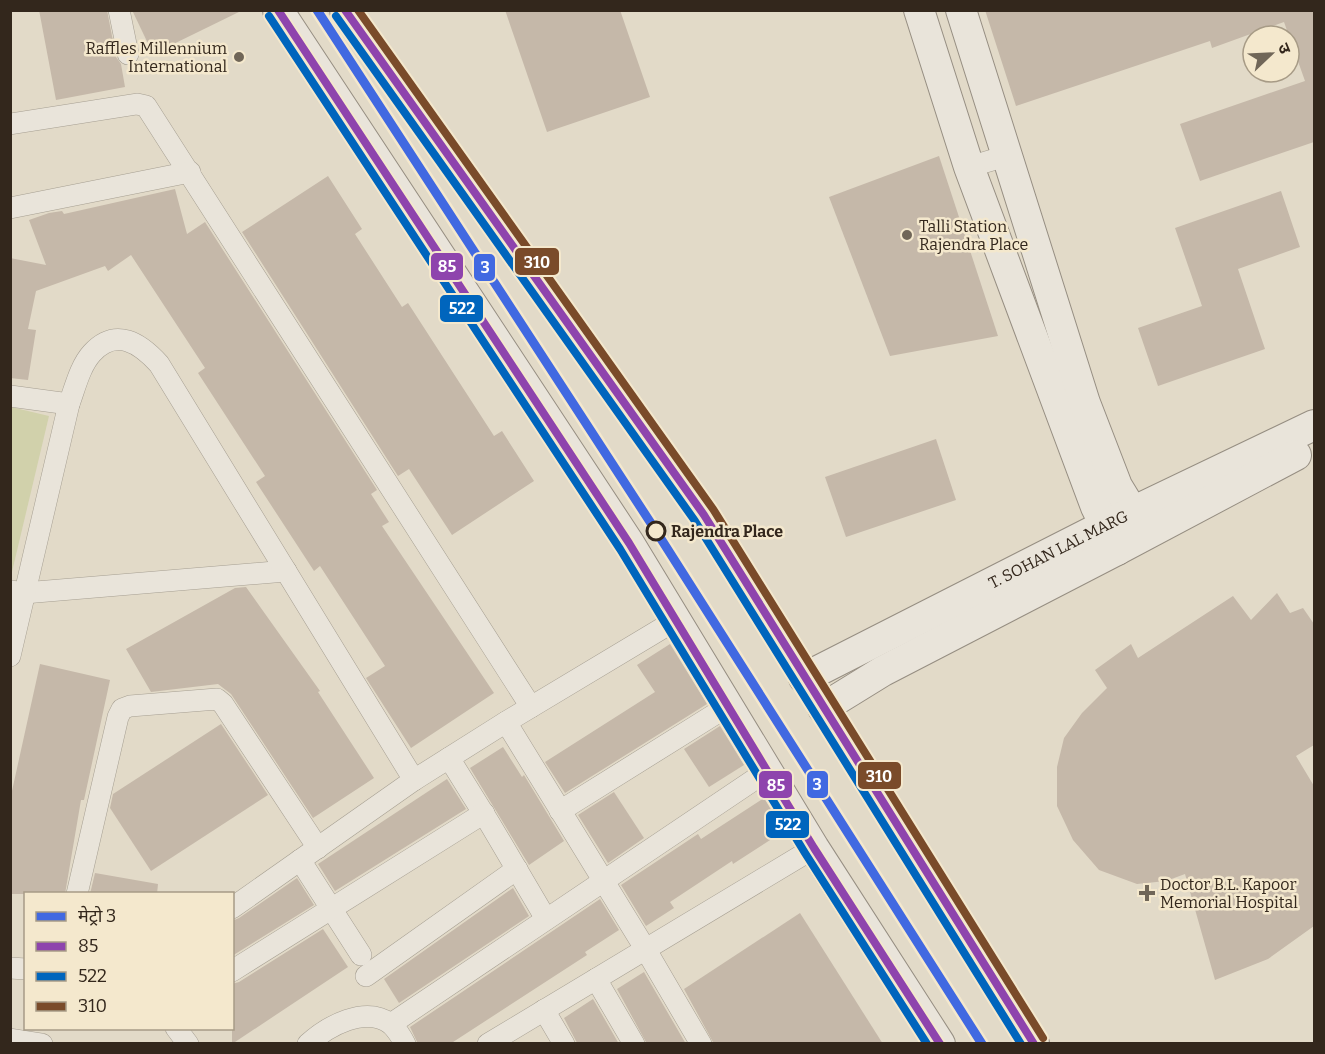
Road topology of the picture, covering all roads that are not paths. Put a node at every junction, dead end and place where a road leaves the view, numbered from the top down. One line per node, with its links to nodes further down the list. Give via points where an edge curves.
1 (119, 10): 6 (street)
2 (278, 10): 20 (main road)
3 (345, 10): 22 (main road, via 704,515)
4 (919, 10): 9 (main road)
5 (961, 10): 8 (main road)
6 (128, 54)
7 (10, 124): 10 (street, via 142,104)
8 (1006, 156): 9 (street); 16 (main road, via 1085,403 1117,486)
9 (969, 167): 17 (main road)
10 (190, 172): 11 (street); 24 (street)
11 (10, 208)
12 (10, 396): 13 (street)
13 (69, 404): 18 (street, via 91,353 108,341 120,340 145,348 159,364); 19 (street)
14 (1314, 424): 16 (main road, T. SOHAN LAL MARG)
15 (1314, 445): 16 (main road, T. SOHAN LAL MARG)
16 (1139, 523): 17 (main road, T. SOHAN LAL MARG)
17 (1111, 538): 22 (main road, T. SOHAN LAL MARG); 25 (main road, T. SOHAN LAL MARG)
18 (286, 571): 19 (street); 29 (street)
19 (17, 592): 21 (street)
20 (676, 620): 23 (main road); 24 (street)
21 (10, 656)
22 (804, 678): 25 (main road)
23 (728, 706): 28 (main road); 30 (street)
24 (531, 707): 26 (street)
25 (823, 708): 58 (main road)
26 (506, 722): 27 (street); 30 (street)
27 (449, 758): 29 (street); 31 (street)
28 (767, 771): 32 (main road); 35 (street)
29 (414, 780): 33 (street)
30 (560, 811): 35 (street)
31 (484, 813): 34 (street); 38 (street)
32 (814, 848): 40 (street); 57 (main road)
33 (309, 854): 36 (street, via 217,699 130,706 122,709 118,717); 37 (street); 38 (street)
34 (517, 869): 39 (street); 43 (street)
35 (603, 880): 39 (street); 40 (street)
36 (77, 892)
37 (234, 907)
38 (331, 908): 41 (street); 42 (street)
39 (546, 919): 46 (street)
40 (646, 950): 44 (street); 56 (street)
41 (361, 955)
42 (234, 970)
43 (366, 976)
44 (596, 979): 45 (street); 55 (street)
45 (544, 1010): 49 (street); 54 (street)
46 (391, 1024): 52 (street, via 377,1018 351,1019 334,1024); 53 (street)
47 (177, 1030): 51 (street)
48 (10, 1039): 50 (street)
49 (489, 1043)
50 (42, 1044)
51 (188, 1044)
52 (308, 1044)
53 (405, 1044)
54 (564, 1044)
55 (634, 1044)
56 (701, 1044)
57 (940, 1044)
58 (1034, 1044)

